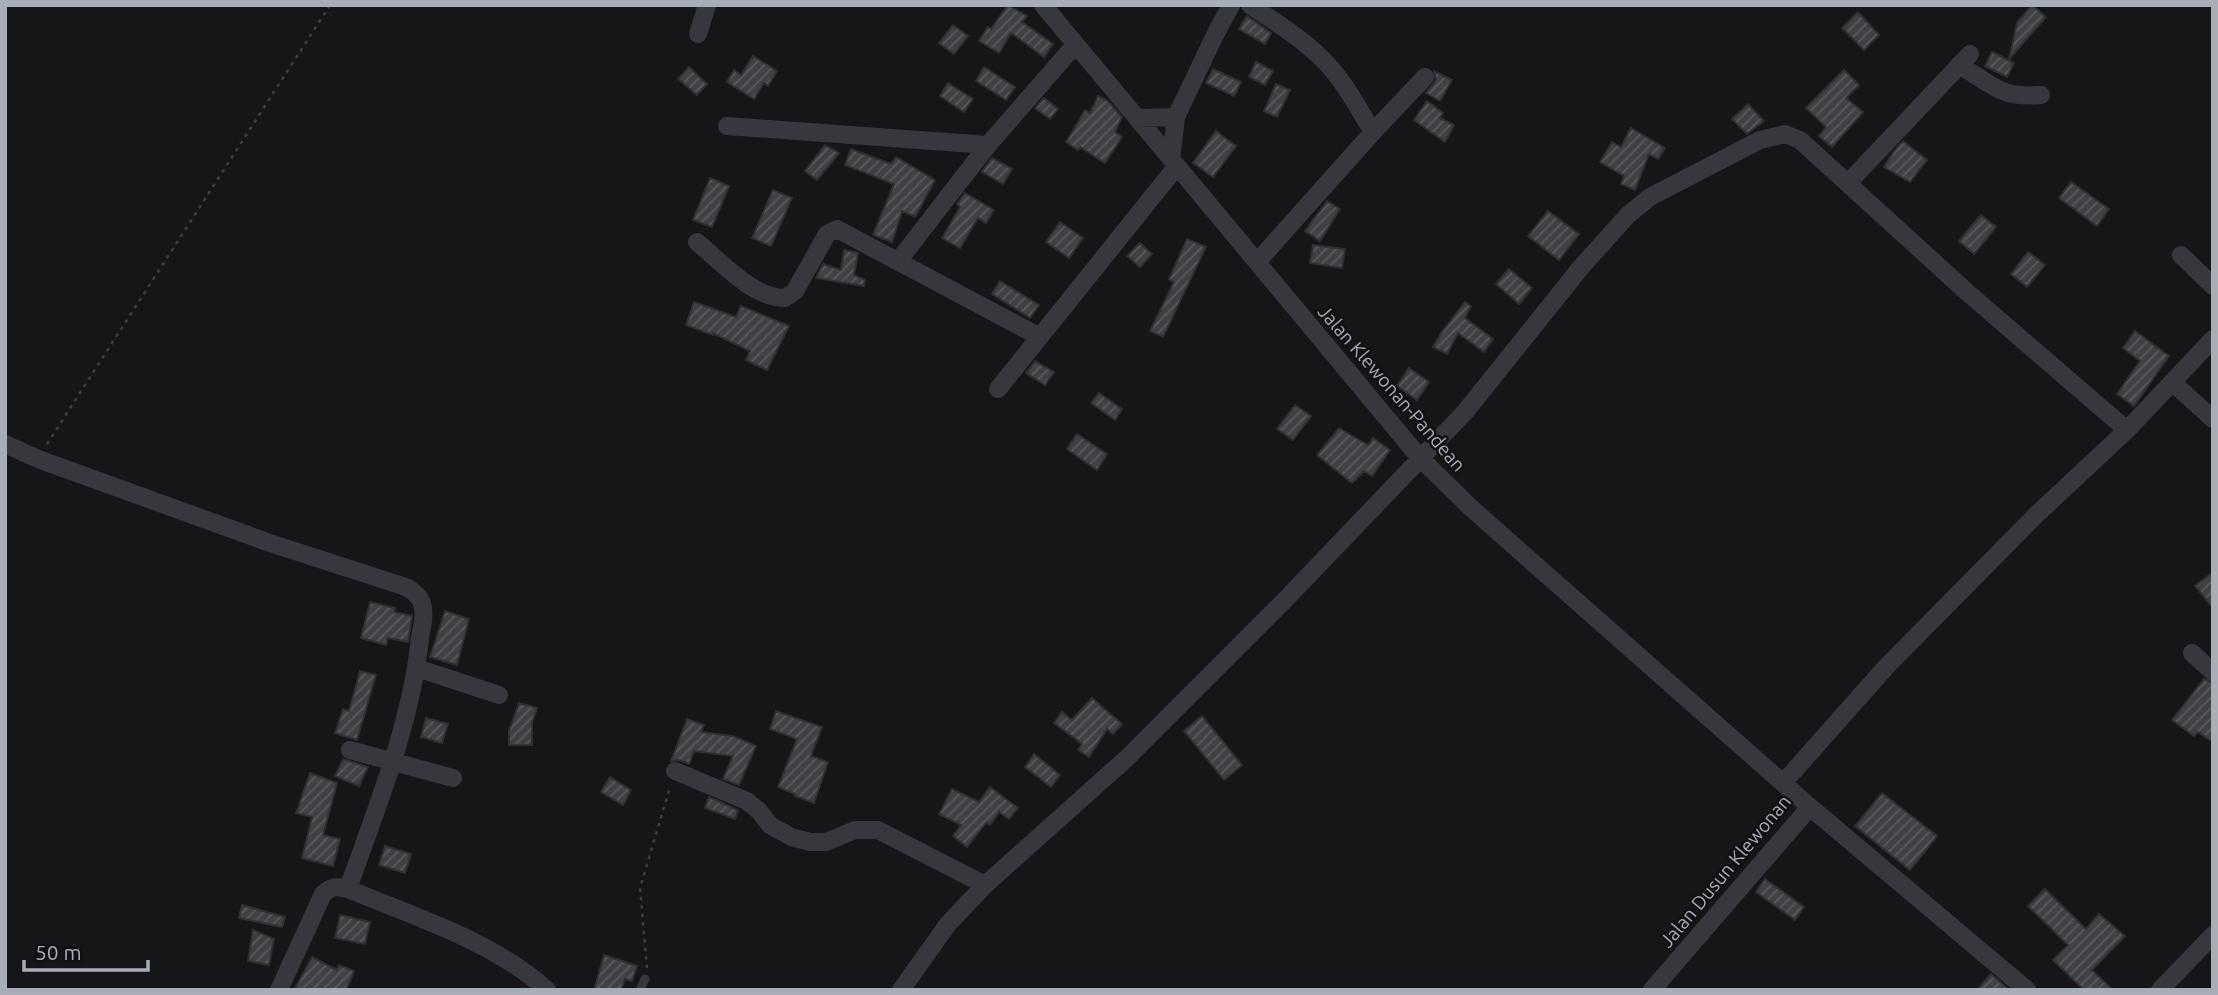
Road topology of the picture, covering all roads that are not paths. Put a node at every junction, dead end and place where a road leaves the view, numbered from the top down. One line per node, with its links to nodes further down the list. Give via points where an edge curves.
1 (707, 5): 5 (street)
2 (1043, 5): 6 (street, Jalan Klewonan-Pandean)
3 (1231, 5): 9 (street)
4 (1250, 5): 12 (street, via 1294,35 1330,68)
5 (698, 34)
6 (1075, 45): 10 (street, Jalan Klewonan-Pandean); 13 (street)
7 (1425, 77): 12 (street)
8 (2041, 95): 15 (street, via 2002,92 1964,60)
9 (1176, 117): 10 (street); 14 (street)
10 (1137, 118): 14 (street, Jalan Klewonan-Pandean)
11 (727, 126): 13 (street)
12 (1373, 132): 19 (street)
13 (988, 145): 18 (street)
14 (1174, 162): 19 (street, Jalan Klewonan-Pandean); 21 (street)
15 (1848, 183): 26 (street); 28 (street, via 1800,140 1785,134 1740,149 1650,197 1605,239 1465,412)
16 (697, 242): 18 (street, via 755,290 785,299 795,291 833,230)
17 (2181, 254): 20 (street)
18 (899, 260): 21 (street)
19 (1257, 262): 28 (street, Jalan Klewonan-Pandean)
20 (2213, 286)
21 (1040, 337): 24 (street)
22 (2213, 339): 23 (street)
23 (2174, 383): 25 (street); 26 (street)
24 (998, 389)
25 (2213, 419)
26 (2127, 430): 37 (street, via 1896,657)
27 (5, 444): 30 (street, via 270,543 405,587 421,599 423,612)
28 (1420, 458): 37 (street, Jalan Klewonan-Pandean); 39 (street, via 1127,758)
29 (2192, 653): 31 (street)
30 (417, 668): 32 (street); 34 (street)
31 (2213, 672)
32 (499, 695)
33 (350, 750): 34 (street)
34 (393, 762): 36 (street); 40 (street)
35 (675, 771): 39 (street, via 747,801 770,825 791,836 826,842 855,830 878,830)
36 (453, 778)
37 (1784, 782): 38 (street, Jalan Dusun Klewonan)
38 (1810, 807): 47 (street, Jalan Dusun Klewonan); 48 (street)
39 (985, 885): 46 (street, via 948,924)
40 (348, 889): 43 (street, via 337,886 323,894); 44 (street, via 483,946)
41 (2213, 935): 49 (street)
42 (645, 979): 45 (lane)
43 (279, 990)
44 (547, 990)
45 (640, 990)
46 (901, 990)
47 (1652, 990)
48 (2027, 990)
49 (2160, 990)

